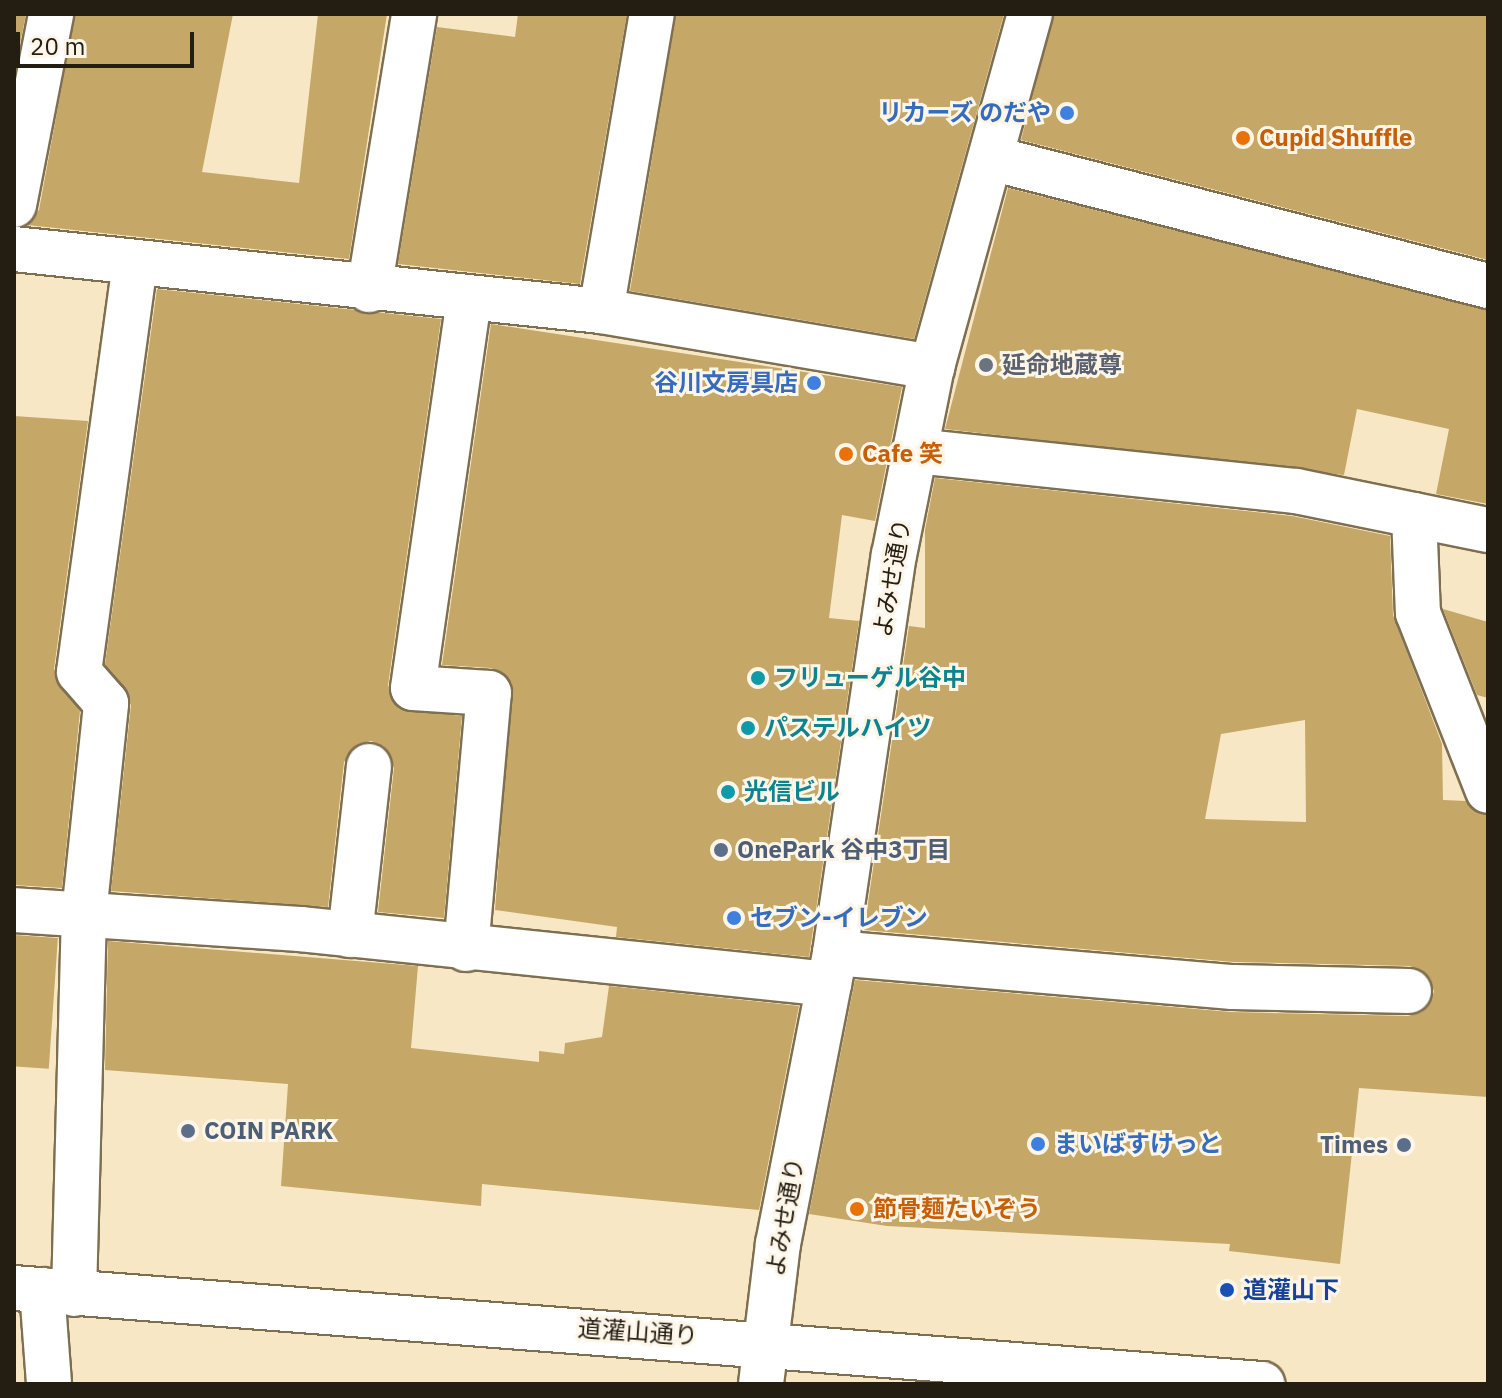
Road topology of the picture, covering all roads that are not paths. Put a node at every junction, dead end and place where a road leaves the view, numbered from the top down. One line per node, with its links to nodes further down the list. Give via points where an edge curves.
1 (51, 14): 6 (street)
2 (414, 14): 10 (street)
3 (652, 14): 12 (street)
4 (1030, 14): 5 (street, よみせ通り)
5 (991, 158): 9 (street); 13 (street, よみせ通り)
6 (14, 205)
7 (14, 249): 8 (street)
8 (135, 265): 10 (street); 20 (street, via 79,672 106,703)
9 (1488, 286)
10 (369, 290): 11 (street)
11 (469, 300): 12 (street); 22 (street, via 413,688 489,693)
12 (601, 311): 13 (street)
13 (932, 367): 14 (street, よみせ通り)
14 (915, 451): 15 (street, via 1296,491); 23 (street, よみせ通り)
15 (1414, 515): 16 (street); 18 (street, via 1418,613)
16 (1488, 530)
17 (369, 766): 21 (street)
18 (1488, 791)
19 (14, 910): 20 (street)
20 (84, 914): 21 (street); 25 (street)
21 (350, 935): 22 (street)
22 (466, 949): 23 (street)
23 (832, 968): 24 (street); 26 (street, よみせ通り, via 778,1244)
24 (1409, 991)
25 (44, 1291): 26 (street, 道灌山通り); 27 (street)
26 (767, 1341): 28 (street, よみせ通り); 29 (street, 道灌山通り)
27 (49, 1384)
28 (761, 1384)
29 (1262, 1384)

